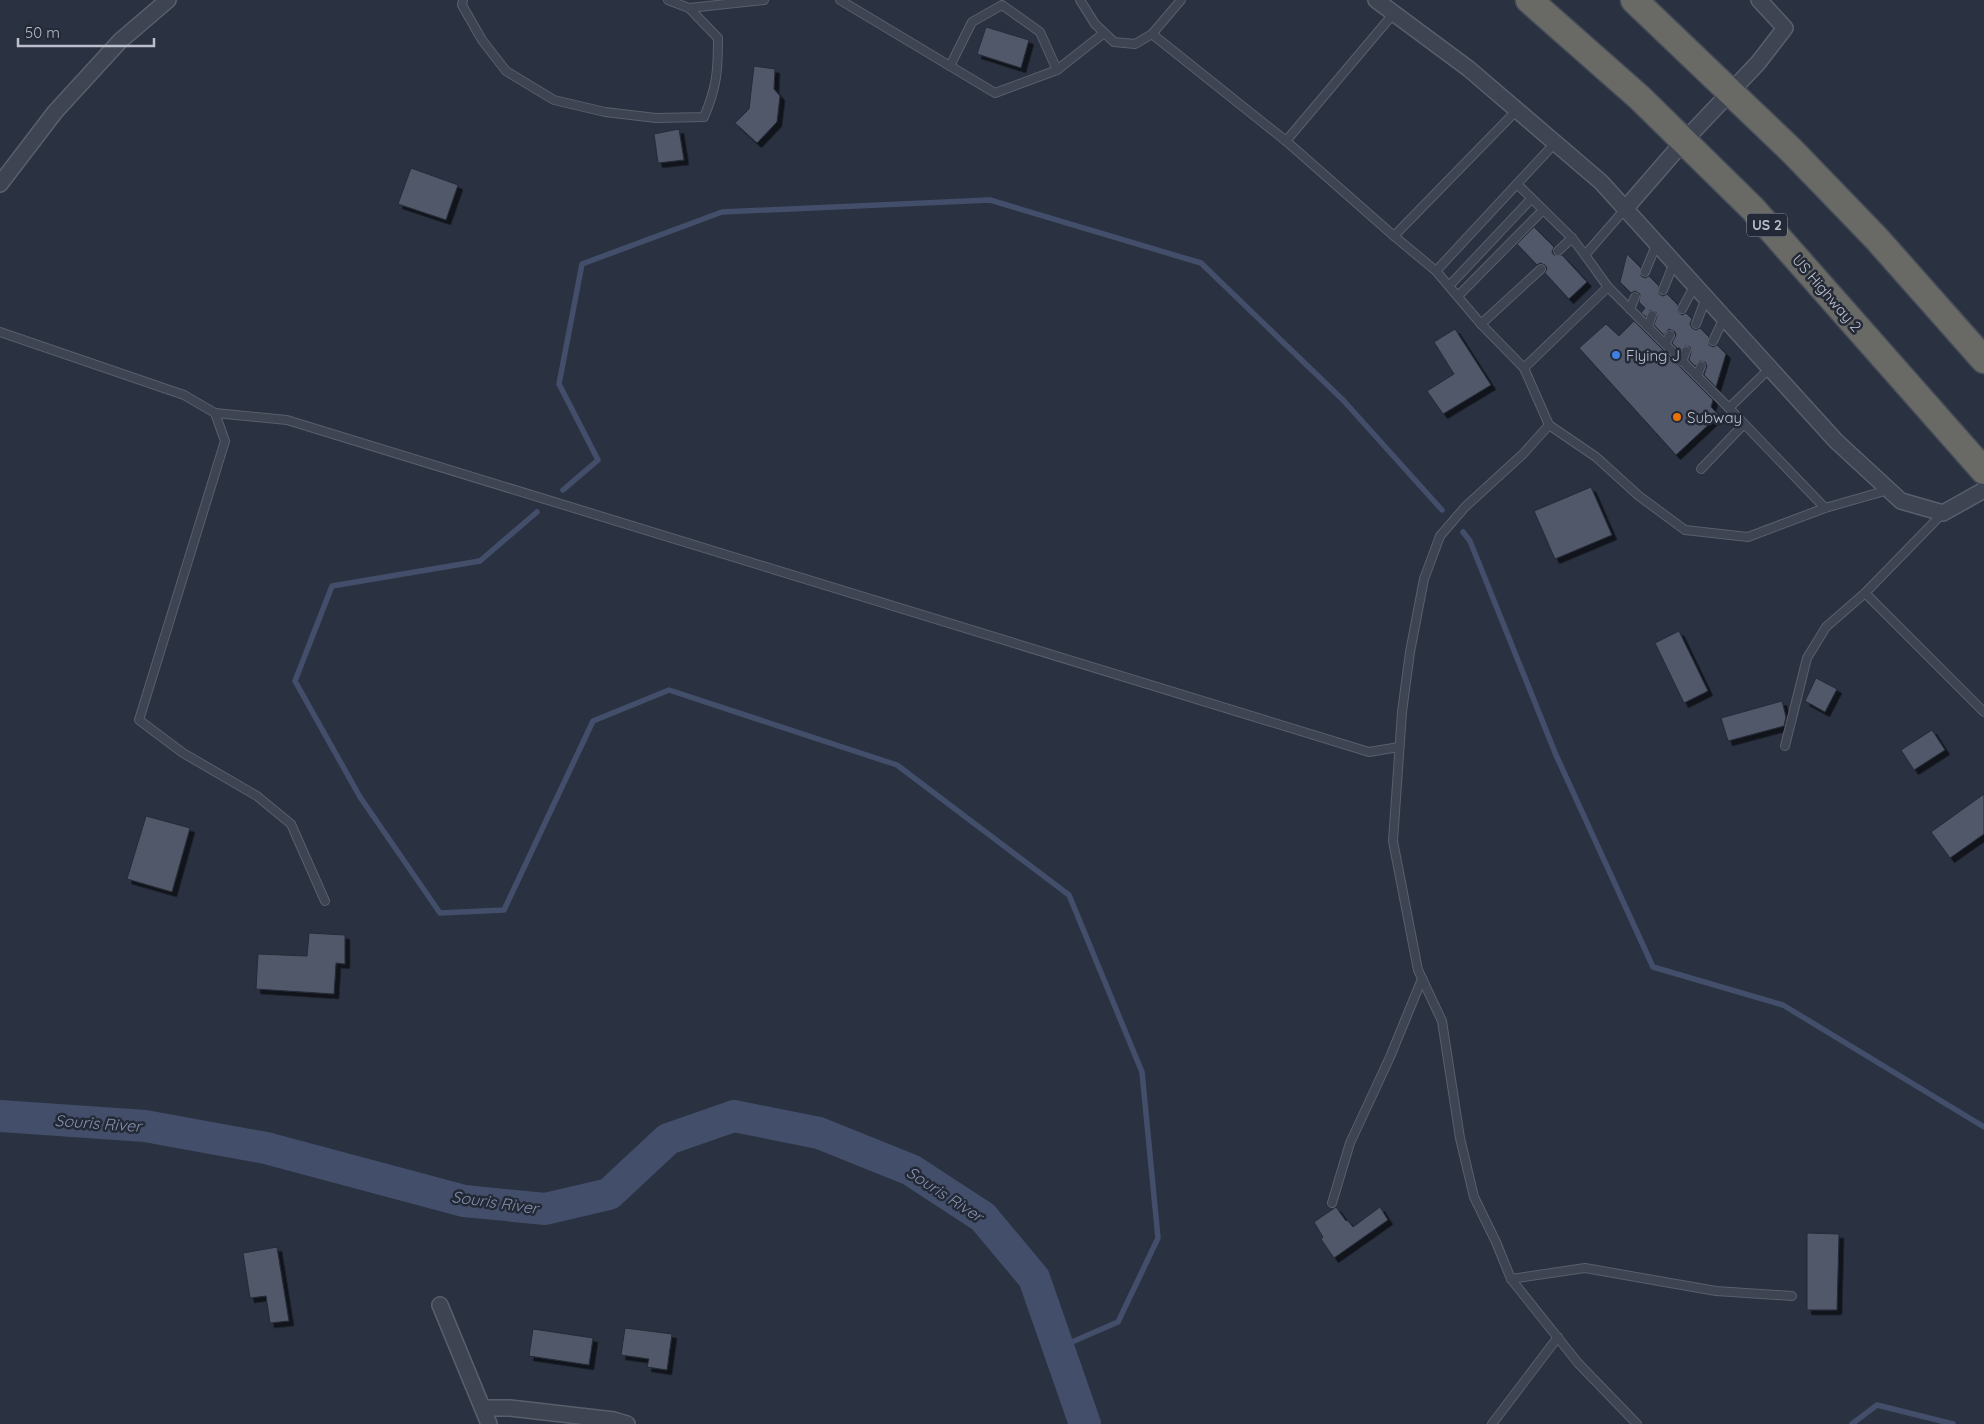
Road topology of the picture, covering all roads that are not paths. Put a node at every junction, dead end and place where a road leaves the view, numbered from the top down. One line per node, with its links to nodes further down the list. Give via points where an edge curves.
1 (168, 0): 23 (street, via 120,41 68,98)
2 (463, 0): 12 (lane, via 462,5 482,40 506,71 554,100 606,112 656,118 704,116 714,93 718,38)
3 (668, 0): 12 (lane)
4 (764, 0): 12 (lane)
5 (840, 0): 16 (lane)
6 (1080, 0): 14 (lane)
7 (1181, 0): 15 (lane)
8 (1376, 0): 13 (street)
9 (1529, 0): 21 (highway, US Highway 2 / US 2, via 1610,70)
10 (1634, 0): 18 (highway)
11 (1759, 0): 18 (street, via 1785,28)
12 (689, 8)
13 (1394, 13): 19 (street, via 1468,68); 20 (lane)
14 (1104, 33): 15 (lane, via 1114,42 1135,44); 17 (lane)
15 (1152, 34): 20 (lane)
16 (950, 66): 17 (lane, via 995,93); 17 (lane, via 972,22 1002,5 1040,32)
17 (1057, 70)
18 (1730, 92): 21 (street); 56 (highway, via 1870,233)
19 (1517, 110): 22 (street); 28 (lane)
20 (1286, 141): 28 (lane)
21 (1684, 141): 26 (street); 67 (highway, US Highway 2 / US 2, via 1753,209)
22 (1555, 143): 24 (lane); 26 (street)
23 (0, 184)
24 (1517, 184): 25 (lane); 35 (lane)
25 (1531, 199): 27 (lane); 38 (lane)
26 (1626, 209): 30 (street); 32 (lane)
27 (1543, 210): 29 (lane); 41 (lane)
28 (1394, 236): 35 (lane)
29 (1572, 238): 31 (lane); 32 (lane)
30 (1657, 243): 33 (street); 36 (lane)
31 (1558, 251)
32 (1585, 255): 39 (lane)
33 (1674, 263): 37 (street); 40 (lane)
34 (1541, 269): 48 (lane)
35 (1436, 270): 38 (lane)
36 (1645, 272)
37 (1695, 285): 43 (street); 45 (lane)
38 (1449, 286): 41 (lane)
39 (1608, 287): 44 (lane); 59 (lane)
40 (1663, 290)
41 (1458, 296): 48 (lane)
42 (1635, 297): 44 (lane)
43 (1706, 298): 47 (street); 49 (lane)
44 (1630, 309): 50 (lane)
45 (1682, 309)
46 (1652, 315): 50 (lane)
47 (1724, 318): 53 (lane); 60 (street)
48 (1482, 324): 59 (lane)
49 (1696, 324)
50 (1648, 327): 54 (lane)
51 (0, 332): 63 (lane, via 184,395)
52 (1670, 335): 54 (lane)
53 (1713, 341)
54 (1666, 344): 57 (lane)
55 (1686, 351): 57 (lane)
56 (1984, 360)
57 (1682, 362): 61 (lane)
58 (1701, 366): 61 (lane)
59 (1524, 368): 65 (lane)
60 (1770, 368): 62 (lane); 68 (street, via 1836,441)
61 (1697, 376): 62 (lane)
62 (1729, 408): 64 (lane)
63 (216, 413): 75 (lane, via 287,420 1369,752); 76 (lane, via 225,441 139,720 183,753 257,796 291,824)
64 (1744, 424): 66 (lane); 70 (lane)
65 (1549, 425): 70 (lane, via 1596,457 1639,496 1685,530 1748,537); 75 (lane, via 1440,536 1424,579 1410,652)
66 (1701, 469)
67 (1984, 471)
68 (1888, 490): 70 (lane); 71 (street, via 1901,501)
69 (1984, 490): 71 (street)
70 (1825, 508)
71 (1943, 513): 72 (lane)
72 (1865, 593): 73 (lane); 74 (lane, via 1826,627 1807,658)
73 (1984, 712)
74 (1785, 746)
75 (1400, 747): 77 (lane, via 1393,841)
76 (325, 901)
77 (1422, 979): 78 (lane, via 1350,1143); 79 (lane, via 1442,1021 1460,1138 1474,1197)
78 (1332, 1203)
79 (1511, 1280): 80 (lane, via 1585,1268 1716,1291); 82 (lane)
80 (1792, 1296)
81 (440, 1305): 83 (street)
82 (1558, 1337): 86 (lane); 87 (lane, via 1578,1363)
83 (483, 1408): 84 (street); 85 (street, via 519,1409)
84 (489, 1424)
85 (627, 1424)
86 (1492, 1424)
87 (1637, 1424)

